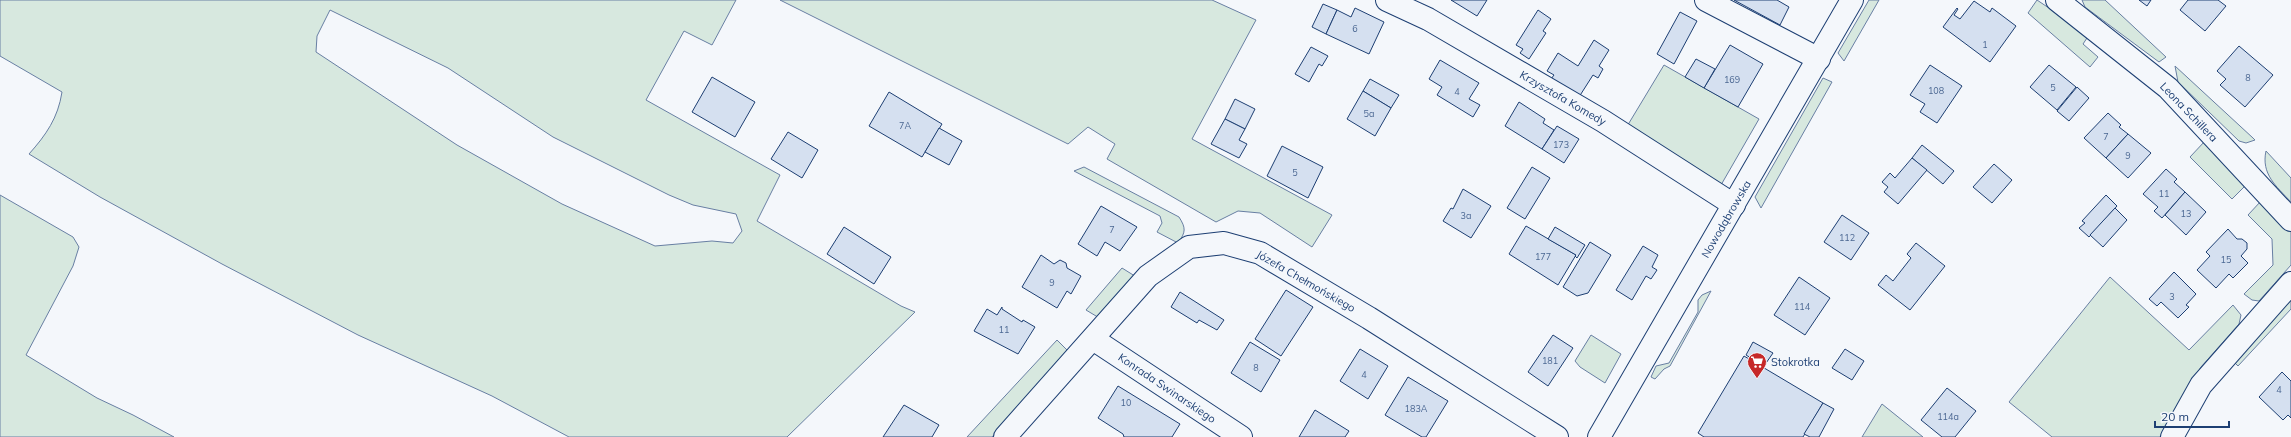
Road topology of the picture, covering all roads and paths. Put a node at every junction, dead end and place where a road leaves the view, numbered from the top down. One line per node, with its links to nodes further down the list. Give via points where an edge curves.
1 (1387, 0): 6 (street, Krzysztofa Komedy, via 1428,19 1603,121)
2 (1706, 0): 5 (street)
3 (1852, 0): 5 (street, Nowodąbrowska)
4 (2057, 0): 7 (street, Leona Schillera, via 2168,88)
5 (1819, 59): 6 (street, Nowodąbrowska)
6 (1734, 205): 13 (street, Nowodąbrowska)
7 (2291, 220)
8 (2291, 283): 14 (street, via 2201,385)
9 (1093, 339): 10 (street, Józefa Chełmońskiego); 11 (street, Konrada Swinarskiego); 12 (street, Józefa Chełmońskiego, via 1148,276 1189,247 1224,243 1260,253 1369,318)
10 (1005, 437)
11 (1241, 437)
12 (1557, 437)
13 (1599, 437)
14 (2172, 437)

